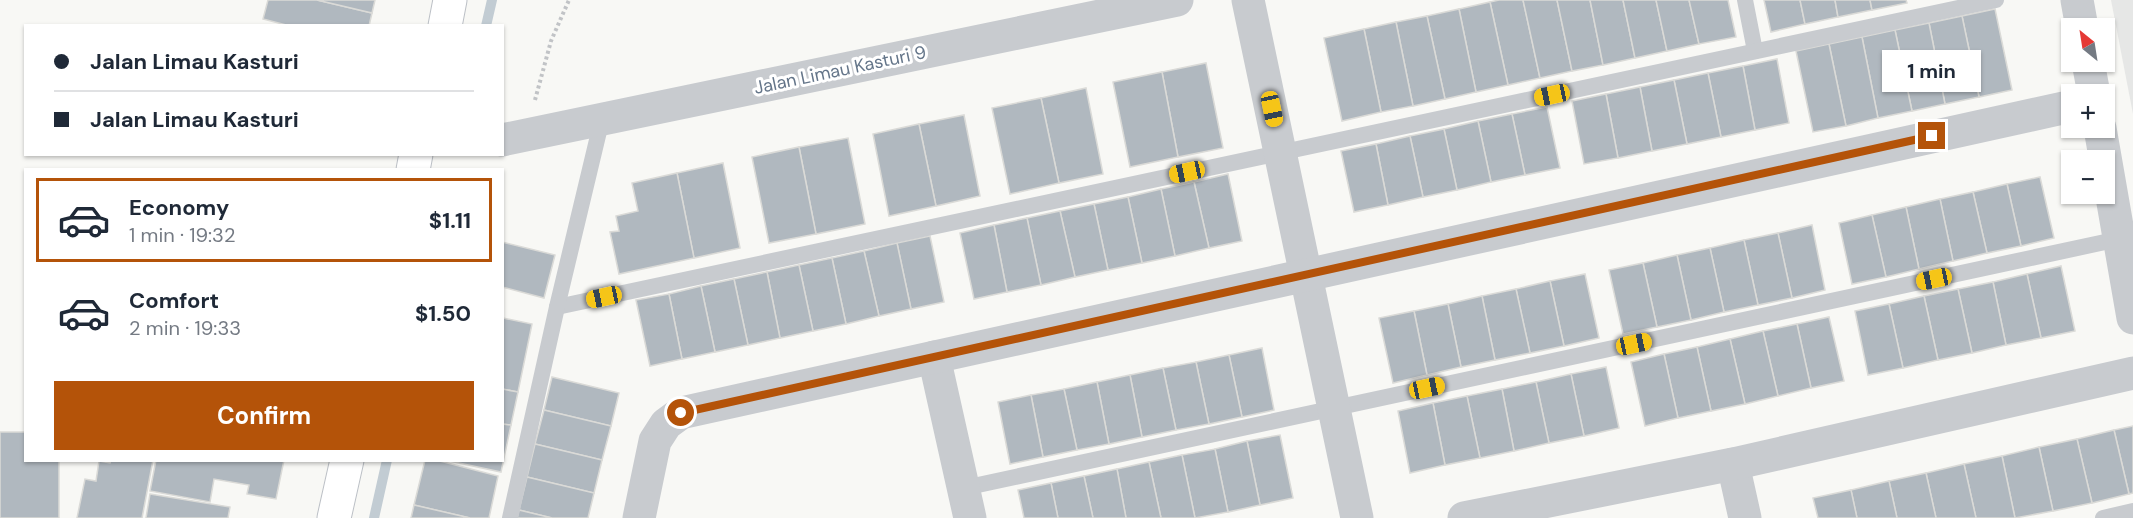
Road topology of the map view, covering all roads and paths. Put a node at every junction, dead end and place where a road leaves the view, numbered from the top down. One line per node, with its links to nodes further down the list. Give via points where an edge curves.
1 (450, 0): 9 (street)
2 (569, 0): 13 (path)
3 (1177, 0): 12 (street, Jalan Limau Kasturi 9)
4 (1248, 0): 15 (street)
5 (1745, 0): 10 (lane)
6 (1996, 0): 10 (lane)
7 (2077, 0): 8 (street)
8 (2080, 18)
9 (445, 24)
10 (1755, 51): 15 (lane)
11 (2061, 108): 17 (street)
12 (602, 119): 13 (street, Jalan Limau Kasturi 9); 18 (lane)
13 (514, 138)
14 (2102, 138): 16 (street)
15 (1281, 153): 17 (street); 18 (lane)
16 (2119, 239): 19 (street); 22 (lane)
17 (1306, 274): 20 (street); 22 (street)
18 (557, 307): 28 (lane)
19 (2133, 318)
20 (934, 357): 25 (street); 29 (street, via 681,413 666,424 655,441)
21 (2133, 373): 24 (street)
22 (1334, 408): 25 (lane); 30 (street)
23 (347, 462): 27 (street)
24 (1733, 464): 31 (street); 32 (street)
25 (967, 503)
26 (2133, 511): 33 (lane)
27 (334, 518)
28 (510, 518)
29 (639, 518)
30 (1357, 518)
31 (1464, 518)
32 (1745, 518)
33 (2103, 518)

